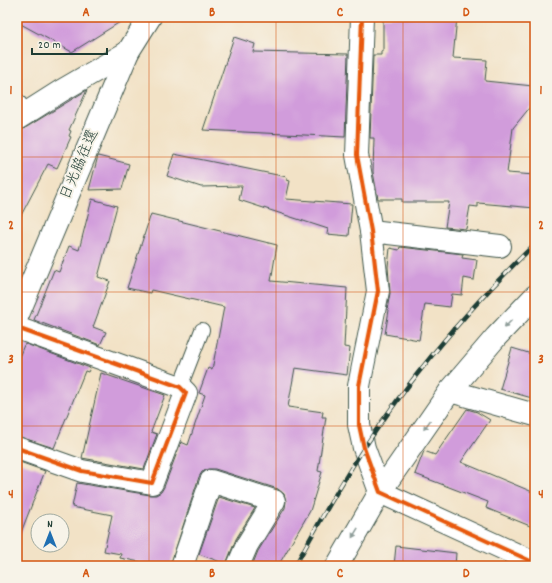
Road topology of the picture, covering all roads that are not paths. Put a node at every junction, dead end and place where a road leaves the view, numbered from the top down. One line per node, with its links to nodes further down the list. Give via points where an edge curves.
1 (150, 17): 3 (street, 日光脇往還)
2 (362, 17): 5 (street, via 357,155)
3 (128, 52): 4 (street); 8 (street, 日光脇往還)
4 (20, 111)
5 (371, 231): 6 (street); 15 (street, via 378,291 359,386 359,425 364,448)
6 (500, 246)
7 (535, 296): 12 (street, one-way to 12)
8 (17, 317)
9 (17, 328): 11 (street)
10 (202, 330): 11 (lane)
11 (180, 387): 14 (street, via 186,393 152,483 82,471)
12 (450, 391): 13 (street); 15 (street, one-way to 15)
13 (535, 415)
14 (17, 448)
15 (380, 492): 16 (street); 19 (street, one-way to 19)
16 (535, 563)
17 (188, 565): 18 (street, via 211,481 274,501 247,545)
18 (238, 566)
19 (336, 566)

